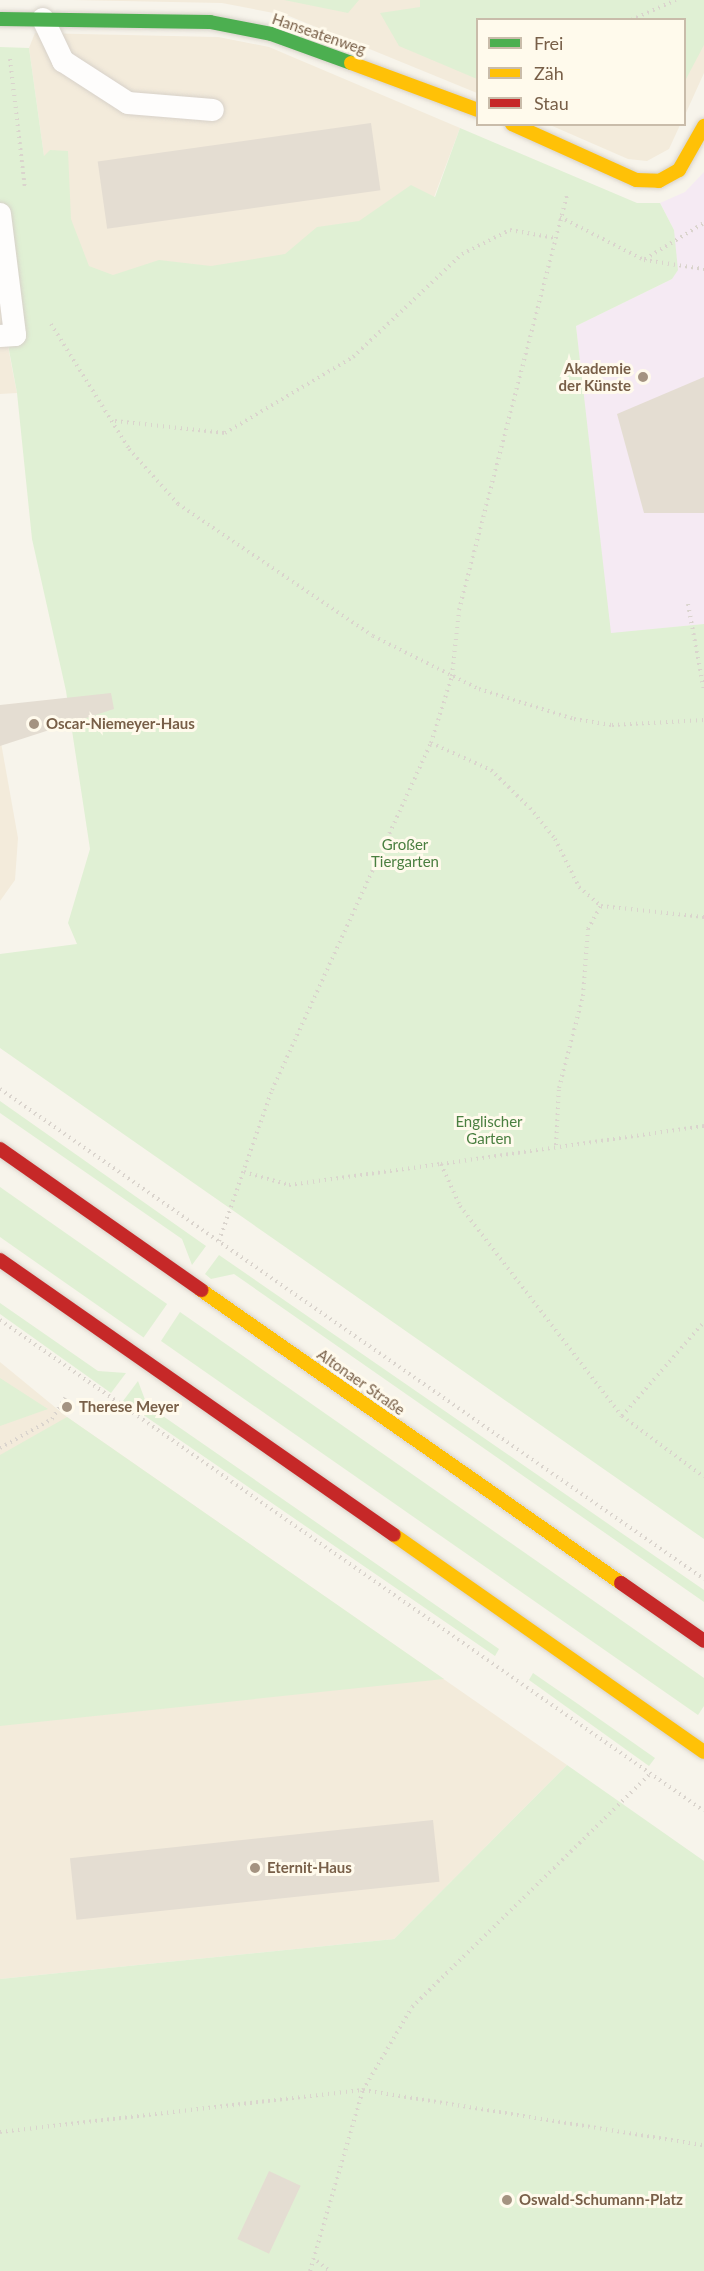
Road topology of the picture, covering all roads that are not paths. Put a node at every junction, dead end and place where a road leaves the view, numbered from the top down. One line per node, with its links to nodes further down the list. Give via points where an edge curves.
1 (3, 19): 2 (main road, Hanseatenweg)
2 (43, 19): 3 (lane, via 63,61 128,104); 4 (main road, Hanseatenweg, via 210,22 272,34)
3 (213, 110)
4 (476, 110)
5 (517, 126): 6 (main road, via 636,180 659,181 679,170)
6 (704, 126)
7 (0, 214): 8 (lane, via 15,335)
8 (0, 336)
9 (0, 1149): 11 (main road, Altonaer Straße)
10 (0, 1260): 12 (main road)
11 (704, 1641)
12 (704, 1752)

